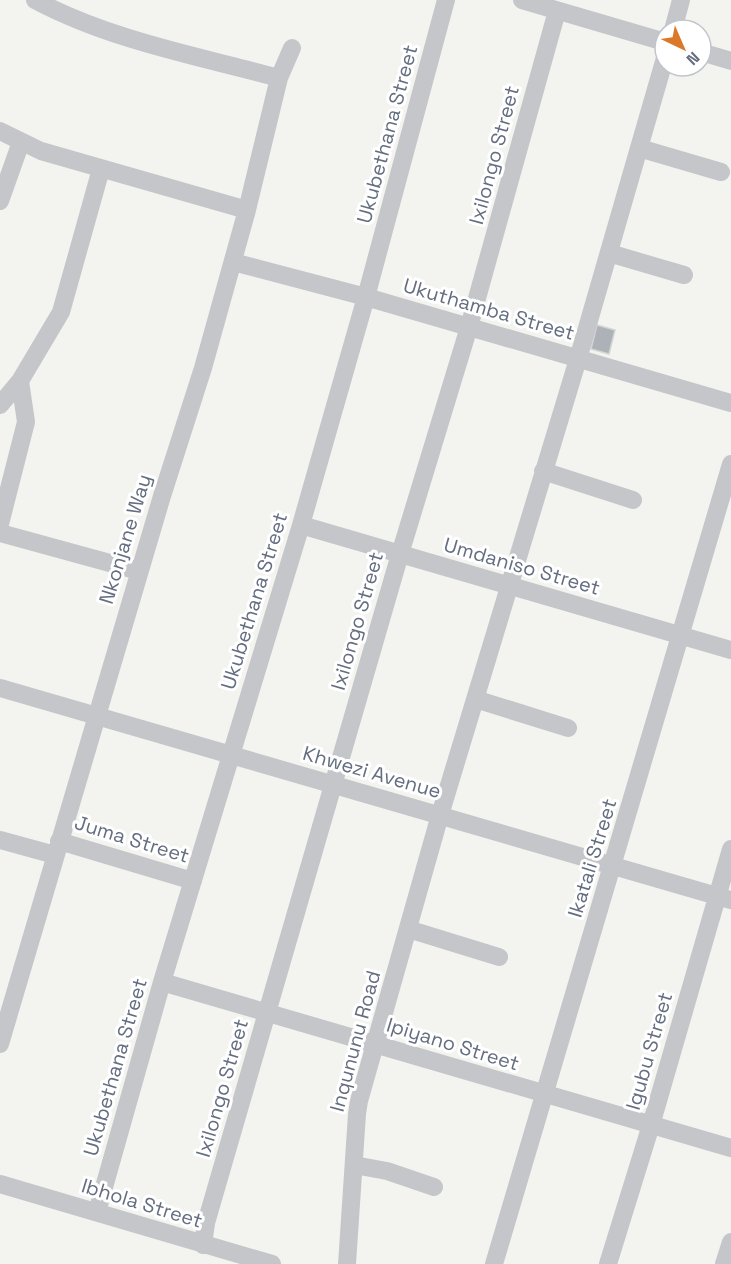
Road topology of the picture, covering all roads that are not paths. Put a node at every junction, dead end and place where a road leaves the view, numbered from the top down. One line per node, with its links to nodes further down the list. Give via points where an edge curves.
1 (35, 0): 11 (street, via 77,21 111,32)
2 (446, 0): 23 (street, Ukubethana Street)
3 (522, 0): 5 (street)
4 (681, 0): 6 (street)
5 (557, 11): 7 (street); 24 (street, Ixilongo Street)
6 (676, 18)
7 (653, 39)
8 (292, 48): 11 (street, Nkonjane Way)
9 (713, 56): 10 (street)
10 (731, 61)
11 (279, 78): 19 (street, Nkonjane Way)
12 (659, 78): 15 (street, Inqununu Road)
13 (0, 131): 14 (street)
14 (21, 142): 16 (street); 18 (street)
15 (639, 148): 17 (street); 20 (street, Inqununu Road)
16 (101, 169): 19 (street); 26 (street, via 61,312)
17 (721, 172)
18 (0, 201)
19 (247, 210): 21 (street, Nkonjane Way)
20 (609, 253): 22 (street); 25 (street, Inqununu Road)
21 (233, 262): 23 (street, Ukuthamba Street); 36 (street, Nkonjane Way)
22 (684, 275)
23 (366, 297): 24 (street, Ukuthamba Street); 33 (street, Ukubethana Street)
24 (470, 327): 25 (street, Ukuthamba Street); 35 (street, Ixilongo Street)
25 (578, 359): 27 (street, Ukuthamba Street); 30 (street, Inqununu Road)
26 (20, 381): 28 (street); 32 (street, via 27,423)
27 (731, 403)
28 (0, 405)
29 (731, 464): 38 (street, Ikatali Street)
30 (543, 471): 31 (street); 37 (street, Inqununu Road)
31 (633, 500)
32 (0, 524)
33 (301, 525): 35 (street, Umdaniso Street); 44 (street, Ukubethana Street)
34 (0, 534): 36 (street)
35 (400, 554): 37 (street, Umdaniso Street); 45 (street, Ixilongo Street)
36 (139, 571): 42 (street, Nkonjane Way)
37 (509, 585): 38 (street, Umdaniso Street); 41 (street, Inqununu Road)
38 (680, 636): 39 (street, Umdaniso Street); 50 (street, Ikatali Street)
39 (731, 650)
40 (0, 688): 42 (street, Khwezi Avenue)
41 (475, 699): 43 (street); 46 (street, Inqununu Road)
42 (96, 716): 44 (street, Khwezi Avenue); 48 (street, Nkonjane Way)
43 (568, 728)
44 (231, 754): 45 (street, Khwezi Avenue); 51 (street, Ukubethana Street)
45 (333, 784): 46 (street, Khwezi Avenue); 56 (street, Ixilongo Street)
46 (440, 815): 50 (street, Khwezi Avenue); 53 (street, Inqununu Road)
47 (0, 840): 48 (street, Juma Street)
48 (57, 848): 51 (street, Juma Street); 57 (street, Nkonjane Way)
49 (731, 849): 52 (street, Igubu Street)
50 (613, 866): 52 (street, Khwezi Avenue); 59 (street, Ikatali Street)
51 (193, 881): 55 (street, Ukubethana Street)
52 (724, 898): 60 (street, Igubu Street)
53 (408, 929): 54 (street); 58 (street, Inqununu Road)
54 (499, 957)
55 (162, 982): 56 (street, Ipiyano Street); 65 (street, Ukubethana Street)
56 (268, 1013): 58 (street, Ipiyano Street); 67 (street, Ixilongo Street, via 206,1223)
57 (0, 1044)
58 (376, 1044): 59 (street, Ipiyano Street); 62 (street, Inqununu Road, via 359,1101)
59 (544, 1095): 60 (street, Ipiyano Street); 70 (street, Ikatali Street)
60 (651, 1125): 61 (street, Ipiyano Street); 71 (street, Igubu Street)
61 (731, 1148)
62 (354, 1165): 64 (street); 69 (street, Inqununu Road)
63 (0, 1184): 65 (street, Ibhola Street)
64 (434, 1187)
65 (97, 1212): 67 (street, Ibhola Street)
66 (731, 1242): 72 (street)
67 (204, 1245): 68 (street, Ibhola Street)
68 (272, 1264)
69 (347, 1264)
70 (494, 1264)
71 (608, 1264)
72 (724, 1264)

